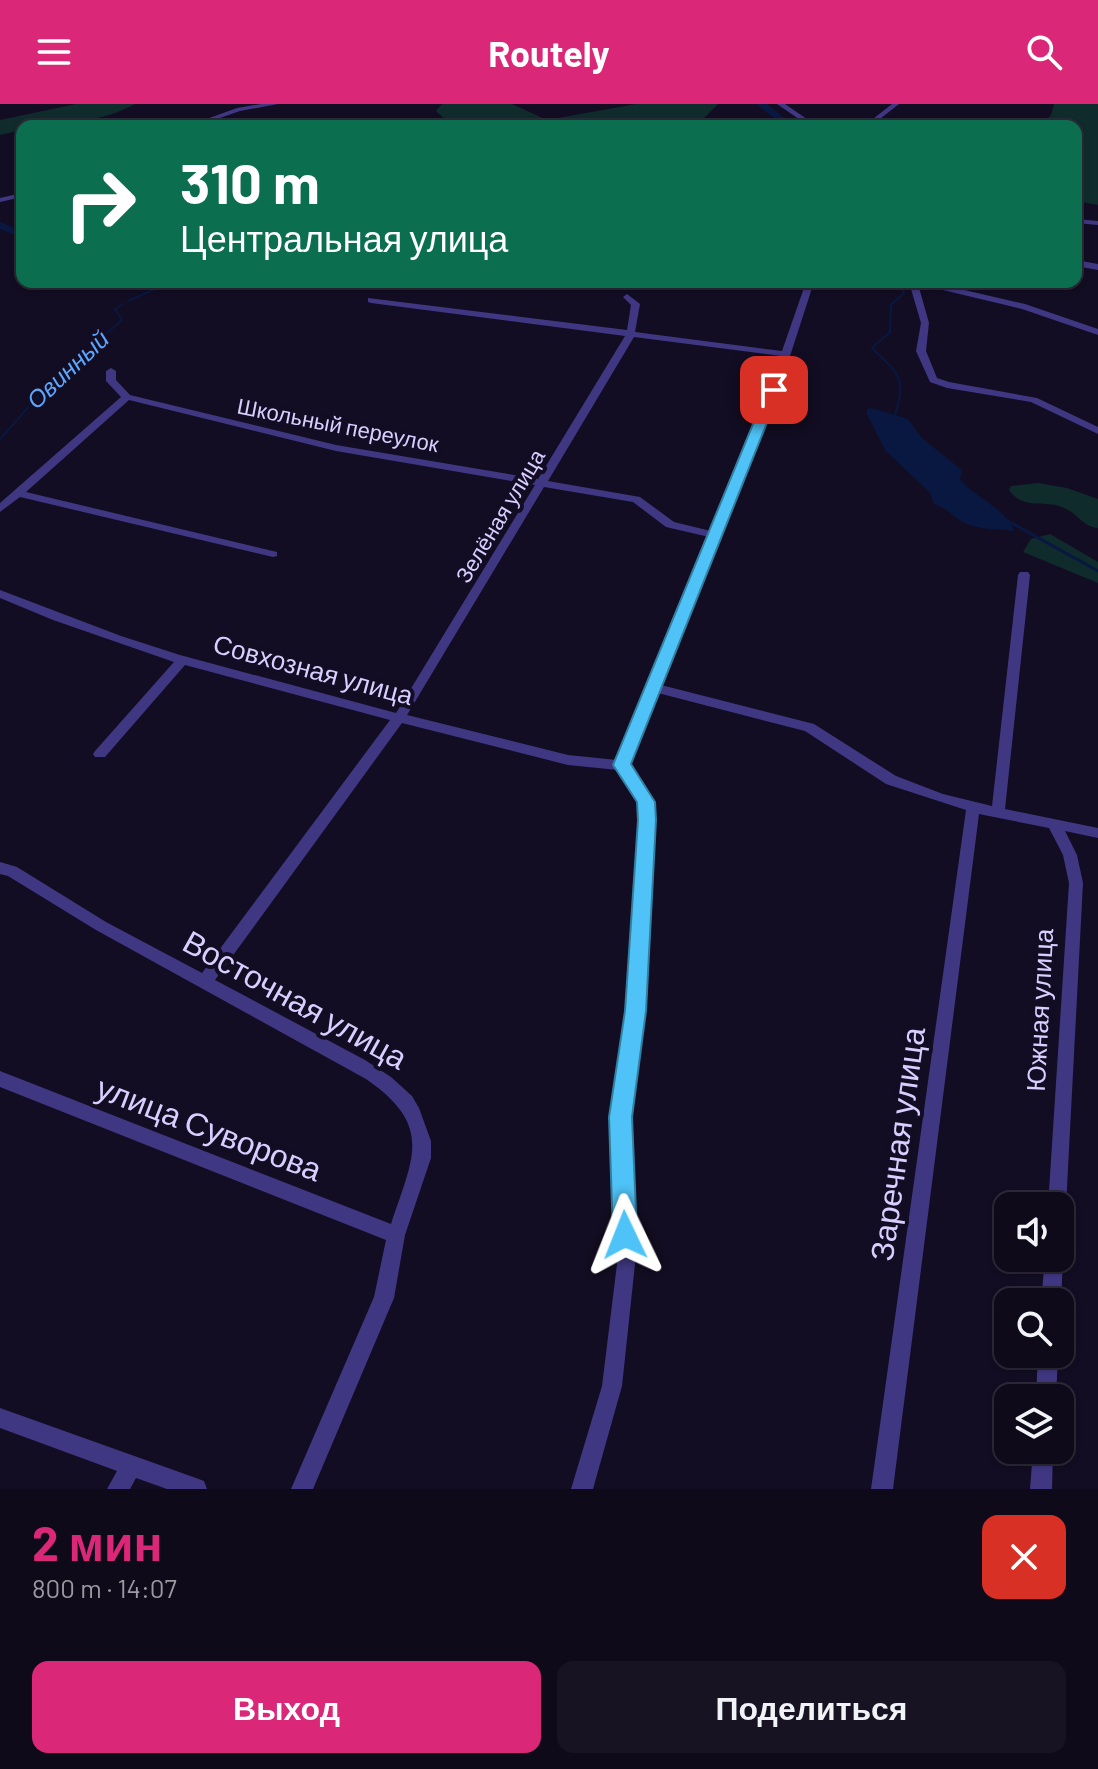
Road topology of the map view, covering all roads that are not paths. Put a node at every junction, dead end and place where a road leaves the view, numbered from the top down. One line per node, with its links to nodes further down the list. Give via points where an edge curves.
1 (275, 104): 4 (street)
2 (780, 104): 5 (street)
3 (896, 104): 6 (street)
4 (207, 120)
5 (805, 120)
6 (875, 120)
7 (808, 288): 14 (street)
8 (917, 288): 17 (street, via 925,323 921,351 933,380 1034,400)
9 (942, 288): 13 (street, via 1025,307)
10 (627, 297): 12 (street, via 636,304)
11 (371, 300): 12 (street)
12 (629, 332): 14 (street); 18 (street, Зелёная улица)
13 (1098, 332)
14 (787, 354): 21 (street)
15 (111, 371): 16 (street, via 111,381)
16 (127, 397): 18 (street, Школьный переулок, via 278,436); 19 (street)
17 (1098, 431)
18 (543, 484): 21 (street, Школьный переулок, via 636,499 670,525); 27 (street, Зелёная улица)
19 (18, 493): 20 (street); 22 (street)
20 (0, 509)
21 (716, 535): 26 (street)
22 (273, 554)
23 (1024, 575): 31 (street)
24 (0, 594): 25 (street, Совхозная улица)
25 (183, 660): 27 (street, Совхозная улица); 28 (street)
26 (651, 687): 29 (street); 30 (street, via 809,727 889,779)
27 (399, 718): 29 (street, Совхозная улица); 35 (street, Зелёная улица)
28 (100, 754)
29 (622, 765): 45 (street, via 646,802 647,820 635,1011 620,1117 626,1264 612,1386)
30 (973, 808): 31 (street); 46 (street, Заречная улица)
31 (998, 812): 32 (street)
32 (1053, 823): 33 (street); 37 (street, Южная улица, via 1070,855 1076,883)
33 (1098, 833)
34 (0, 868): 35 (street, Восточная улица)
35 (205, 981): 38 (street, Восточная улица, via 392,1085 408,1102 423,1145 422,1158)
36 (0, 1079): 38 (street, улица Суворова)
37 (1058, 1192)
38 (396, 1235): 44 (street, Восточная улица, via 384,1298)
39 (0, 1418): 41 (street)
40 (1042, 1464): 47 (street)
41 (130, 1468): 42 (street); 43 (street)
42 (118, 1489)
43 (196, 1489)
44 (302, 1489)
45 (582, 1489)
46 (882, 1489)
47 (1041, 1489)

